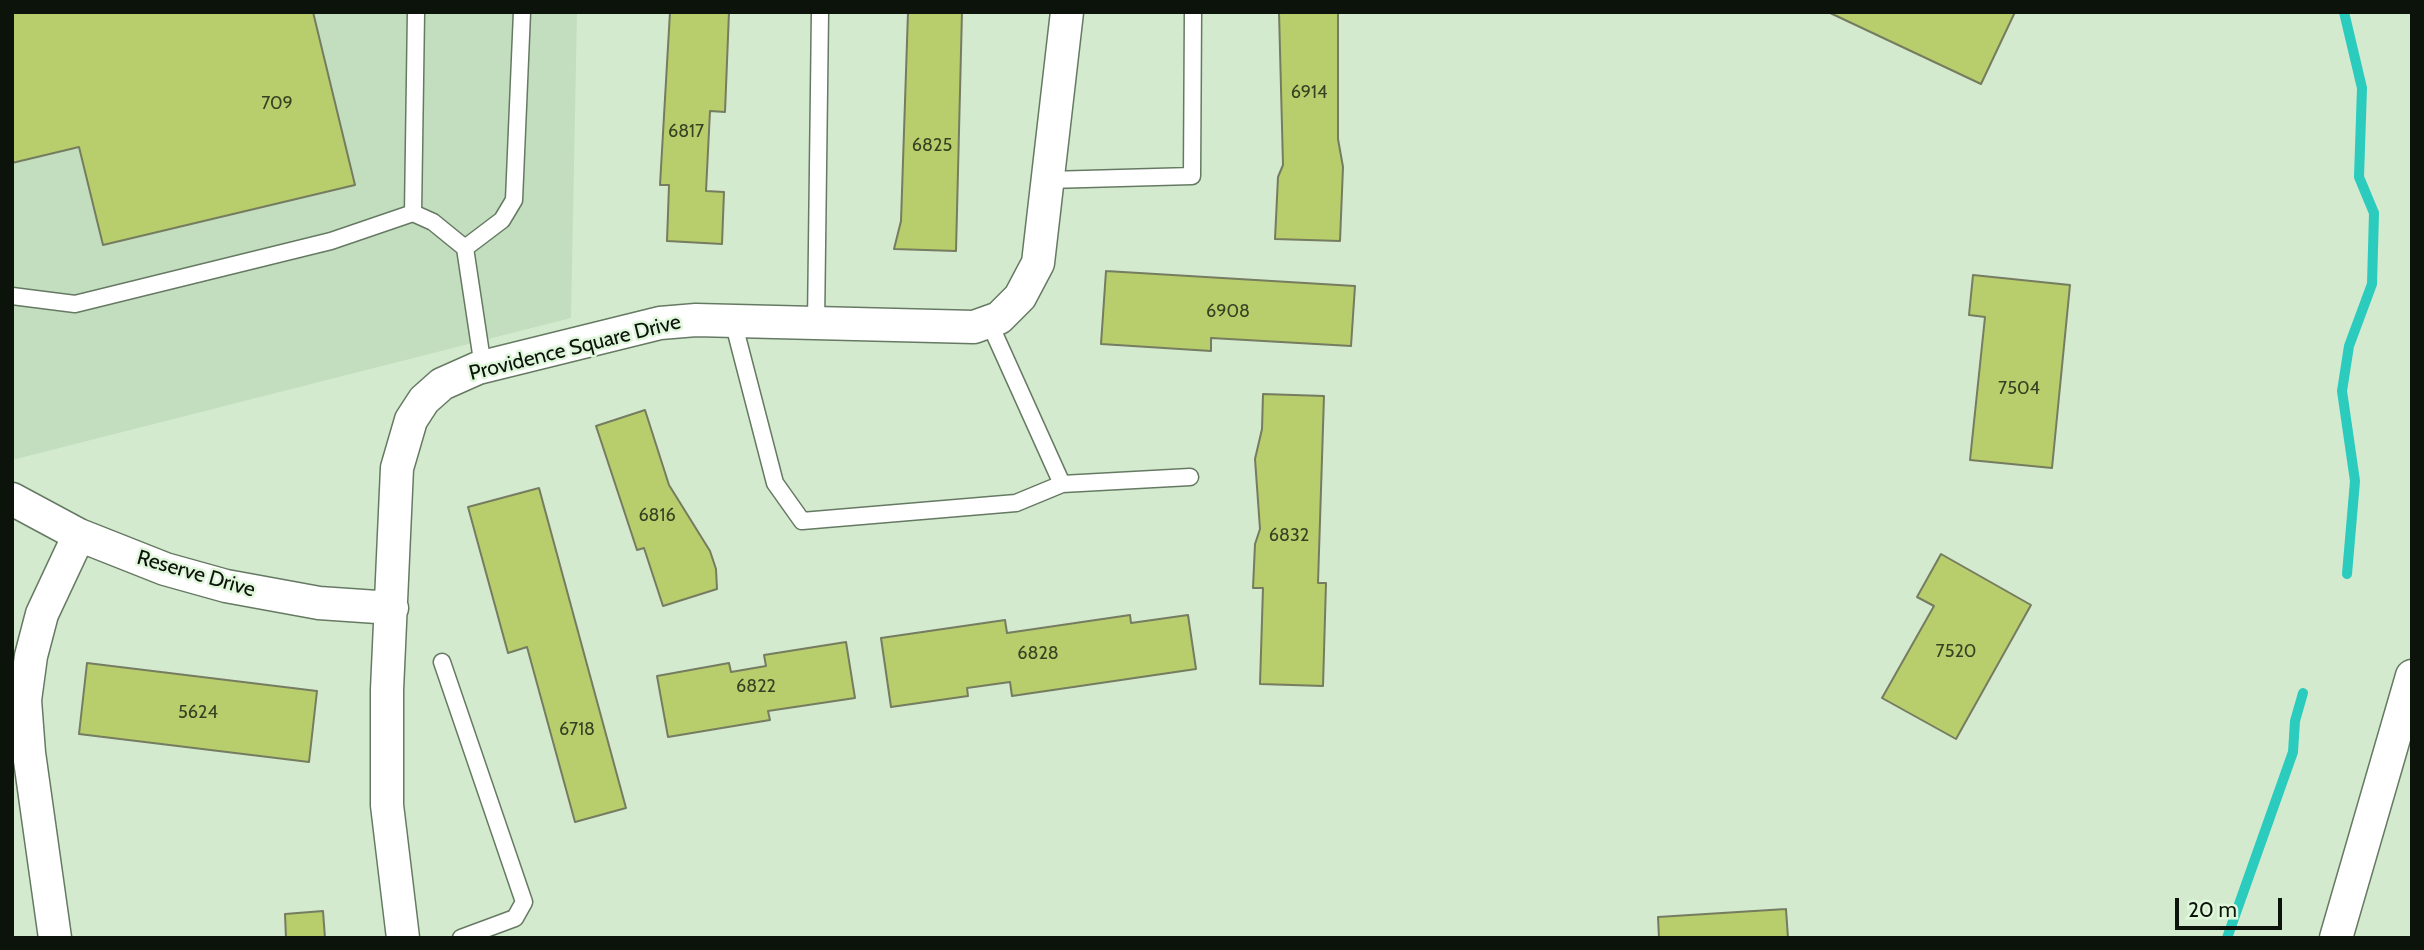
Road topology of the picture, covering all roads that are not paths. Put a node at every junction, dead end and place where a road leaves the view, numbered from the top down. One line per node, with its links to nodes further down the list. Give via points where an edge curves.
1 (416, 12): 7 (lane)
2 (522, 12): 8 (lane, via 514,200 502,220)
3 (820, 12): 12 (lane)
4 (1068, 12): 6 (street)
5 (1193, 12): 6 (lane, via 1192,176)
6 (1049, 180): 11 (street, via 1038,263 1020,297)
7 (413, 213): 8 (lane, via 433,222); 9 (lane, via 331,241 75,304)
8 (465, 248): 13 (lane)
9 (12, 296)
10 (733, 321): 12 (street, Providence Square Drive); 13 (street, Providence Square Drive, via 660,323); 15 (lane, via 775,482 802,521 1016,503)
11 (989, 322): 12 (street, Providence Square Drive, via 974,327); 15 (lane)
12 (816, 323)
13 (483, 367): 18 (street, Providence Square Drive, via 442,384 411,420 397,468)
14 (1190, 477): 15 (lane)
15 (1062, 484)
16 (12, 499): 17 (street, Reserve Drive)
17 (79, 535): 18 (street, Reserve Drive, via 165,569 226,586 319,603); 21 (street, via 42,614 25,700)
18 (392, 608): 22 (street, Providence Square Drive, via 387,805)
19 (442, 662): 23 (lane, via 524,902 515,918)
20 (2412, 676): 24 (street)
21 (55, 938)
22 (403, 938)
23 (461, 938)
24 (2336, 938)

